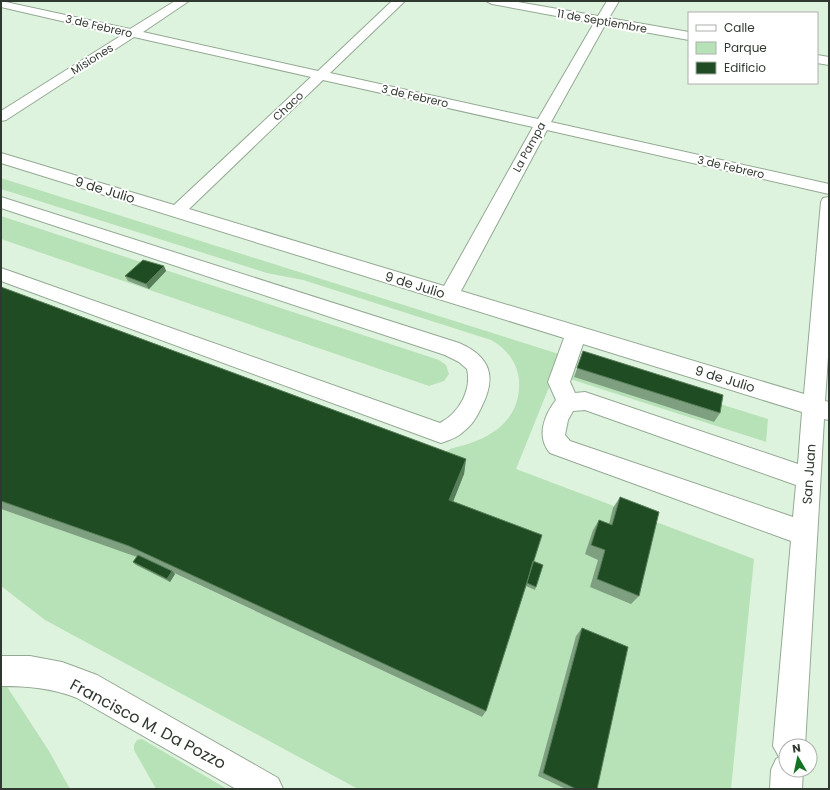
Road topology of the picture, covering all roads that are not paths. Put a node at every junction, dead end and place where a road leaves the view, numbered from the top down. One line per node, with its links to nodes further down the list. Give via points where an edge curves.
1 (183, 1): 7 (street, Misiones)
2 (399, 1): 11 (street, Chaco)
3 (492, 1): 6 (street, 11 de Septiembre)
4 (613, 1): 6 (street, La Pampa)
5 (1, 4): 7 (street, 3 de Febrero)
6 (601, 21): 8 (street, 11 de Septiembre); 13 (street, La Pampa)
7 (133, 33): 11 (street, 3 de Febrero); 12 (street, Misiones)
8 (688, 36)
9 (818, 59): 10 (street)
10 (829, 62)
11 (321, 75): 13 (street, 3 de Febrero); 18 (street, Chaco)
12 (1, 117)
13 (542, 125): 15 (street, 3 de Febrero); 20 (street, La Pampa)
14 (1, 158): 18 (street, 9 de Julio)
15 (829, 189)
16 (1, 202): 19 (street, via 452,349 468,357 477,368 477,393 467,412 456,425 441,434)
17 (829, 202): 23 (street, San Juan)
18 (176, 212): 20 (street, 9 de Julio)
19 (1, 274)
20 (449, 295): 21 (street, 9 de Julio)
21 (576, 334): 22 (street, via 559,382); 23 (street, 9 de Julio)
22 (570, 403): 24 (street, via 585,401); 25 (street, via 562,408 553,431 553,438 562,448)
23 (821, 409): 24 (street, San Juan)
24 (808, 478): 25 (street, San Juan)
25 (804, 533): 27 (street, San Juan)
26 (1, 671): 29 (street, Francisco M. Da Pozzo, via 30,670 62,677 86,686)
27 (790, 738)
28 (787, 778): 30 (street)
29 (267, 789)
30 (786, 789)

